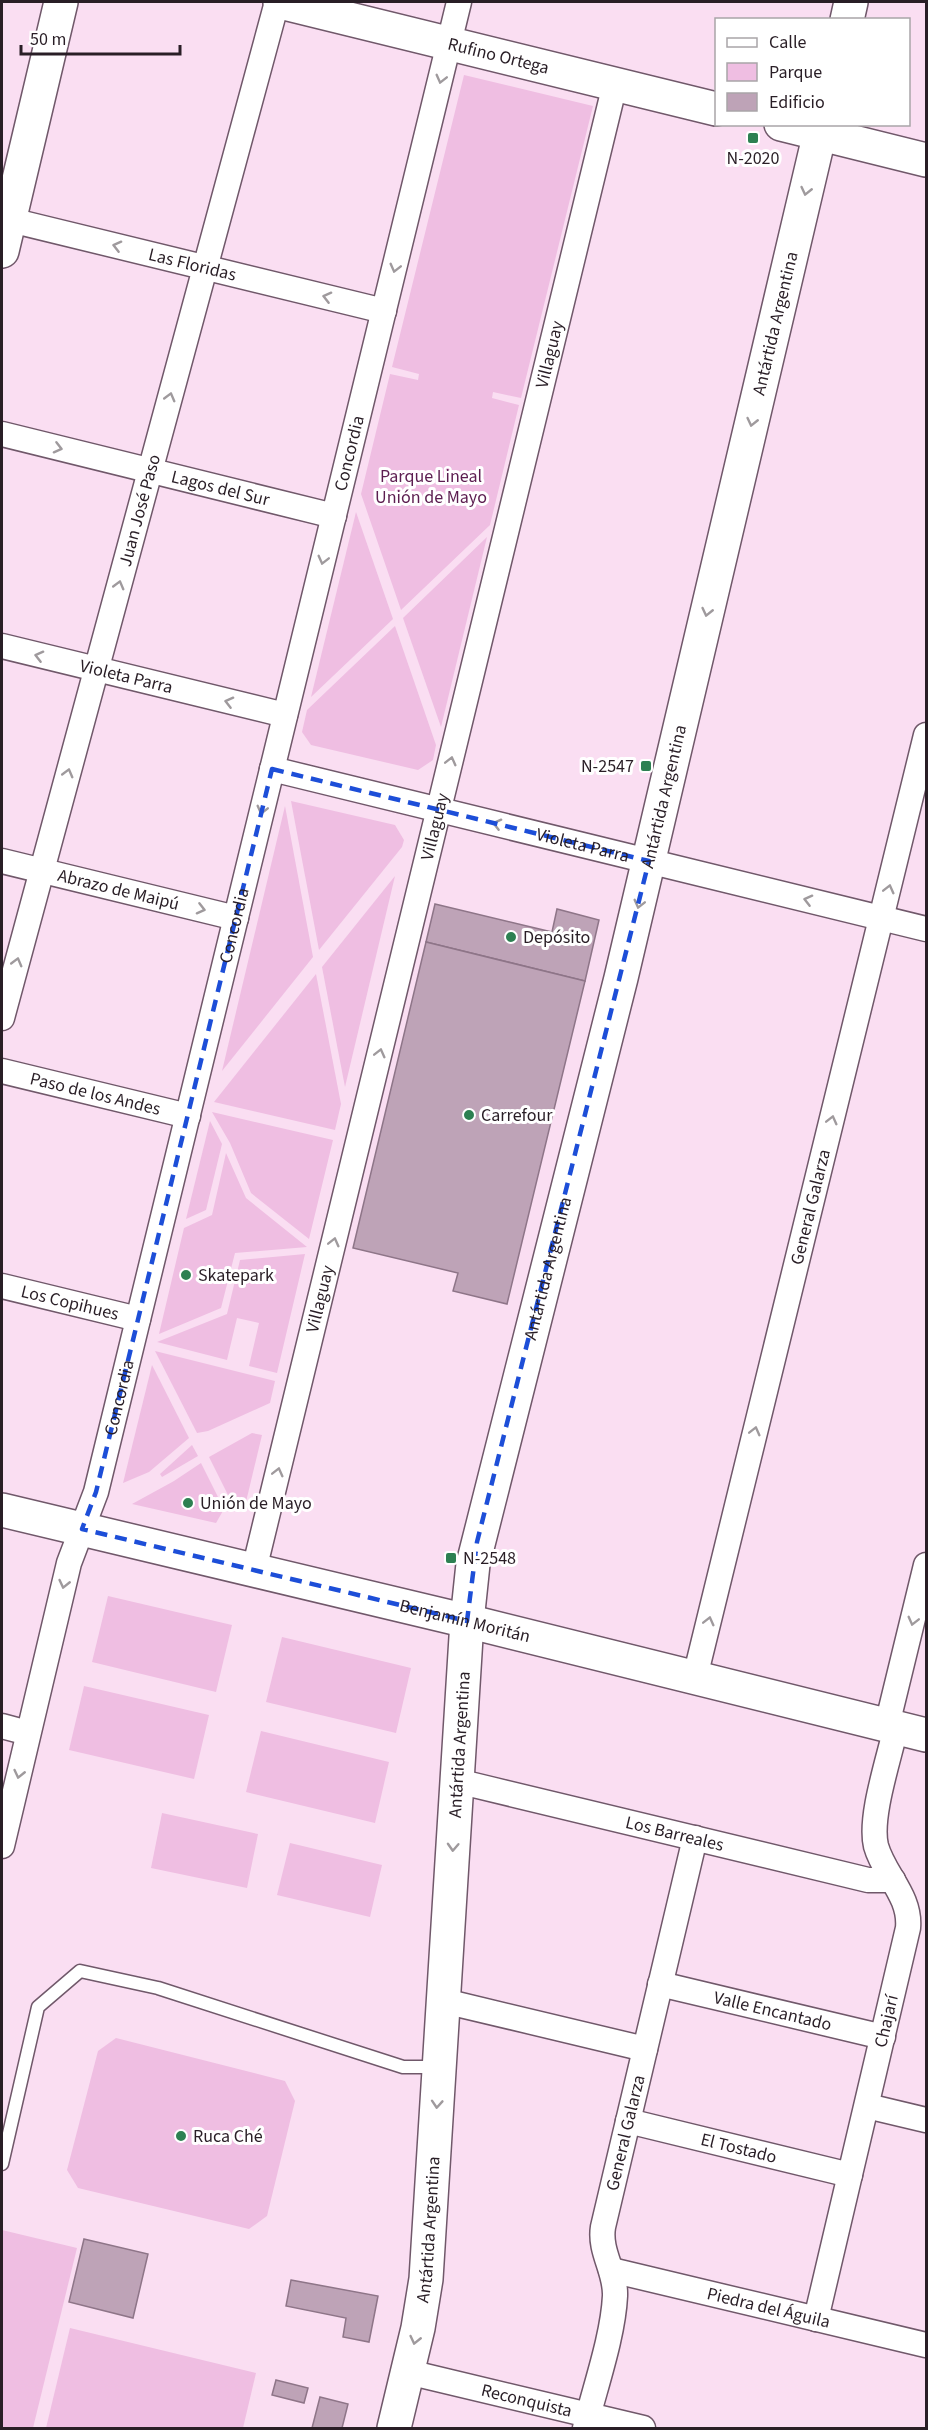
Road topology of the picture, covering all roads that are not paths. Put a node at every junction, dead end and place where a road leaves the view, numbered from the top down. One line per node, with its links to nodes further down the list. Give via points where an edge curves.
1 (61, 2): 12 (main road)
2 (279, 2): 6 (main road, Rufino Ortega); 13 (street, Juan José Paso)
3 (459, 2): 6 (street, Concordia)
4 (851, 2): 5 (main road)
5 (847, 18)
6 (449, 43): 7 (main road, Rufino Ortega); 14 (street, Concordia, one-way to 14)
7 (615, 84): 8 (main road, Rufino Ortega); 23 (street, Villaguay, one-way to 7)
8 (715, 109)
9 (797, 126): 10 (main road)
10 (821, 129): 11 (main road); 25 (main road, Antártida Argentina, one-way to 25)
11 (927, 160)
12 (4, 230): 13 (street, Las Floridas, one-way to 12)
13 (205, 268): 14 (street, Las Floridas, one-way to 13); 16 (street, Juan José Paso, one-way to 13)
14 (384, 311): 17 (street, Concordia)
15 (2, 434): 16 (street, Lagos del Sur, one-way to 16)
16 (150, 470): 17 (street, Lagos del Sur); 19 (street, Juan José Paso, one-way to 16)
17 (334, 516): 20 (street, Concordia, one-way to 20)
18 (2, 646): 19 (street, Violeta Parra, one-way to 18)
19 (96, 669): 20 (street, Violeta Parra, one-way to 19); 26 (street, Juan José Paso, one-way to 19)
20 (285, 715): 22 (street, Concordia)
21 (927, 735): 28 (street, General Galarza, one-way to 21)
22 (272, 769): 23 (street, Violeta Parra); 27 (street, Concordia, one-way to 27)
23 (439, 810): 25 (street, Violeta Parra, one-way to 23); 38 (street, Villaguay, one-way to 23)
24 (2, 861): 26 (street, Abrazo de Maipú)
25 (649, 861): 28 (street, Violeta Parra, one-way to 25); 39 (main road, Antártida Argentina, one-way to 39, via 477,1542)
26 (41, 870): 27 (street, Abrazo de Maipú, one-way to 27); 30 (street, Juan José Paso, one-way to 26)
27 (236, 918): 32 (street, Concordia)
28 (881, 918): 29 (street, Violeta Parra); 40 (street, General Galarza, one-way to 28)
29 (927, 929)
30 (2, 1018)
31 (2, 1071): 32 (street, Paso de los Andes)
32 (188, 1116): 34 (street, Concordia)
33 (2, 1286): 34 (street, Los Copihues)
34 (138, 1319): 36 (street, Concordia, via 93,1503)
35 (2, 1510): 36 (main road, Benjamín Moritán)
36 (82, 1529): 38 (main road, Benjamín Moritán); 43 (street, Concordia, one-way to 43, via 69,1563)
37 (927, 1564): 42 (street, Chajarí, one-way to 42)
38 (254, 1570): 39 (main road, Benjamín Moritán)
39 (467, 1621): 40 (main road, Benjamín Moritán); 44 (main road, Antártida Argentina)
40 (694, 1677): 42 (main road, Benjamín Moritán)
41 (2, 1726): 43 (street)
42 (903, 1729): 47 (street, Chajarí, via 874,1830 877,1850)
43 (28, 1732): 46 (street, Concordia, one-way to 46)
44 (457, 1781): 45 (street, Los Barreales); 49 (main road, Antártida Argentina, one-way to 49)
45 (696, 1838): 47 (street, Los Barreales, via 868,1880); 48 (street, General Galarza)
46 (2, 1846)
47 (893, 1880): 50 (street, Chajarí, via 909,1918)
48 (660, 1984): 50 (street, Valle Encantado); 51 (street, General Galarza)
49 (444, 2001): 51 (street); 52 (main road, Antártida Argentina)
50 (883, 2037): 53 (street, Chajarí)
51 (645, 2049): 55 (street, General Galarza)
52 (440, 2067): 56 (lane, via 403,2067 158,1988 80,1971 38,2007); 61 (main road, Antártida Argentina, one-way to 61, via 426,2279)
53 (867, 2106): 54 (street); 57 (street, Chajarí)
54 (927, 2120)
55 (628, 2121): 57 (street, El Tostado); 58 (street, General Galarza, via 602,2236)
56 (2, 2164)
57 (850, 2175): 59 (street, Chajarí)
58 (611, 2270): 59 (street, Piedra del Águila); 62 (street, General Galarza, via 615,2283 613,2309)
59 (816, 2319): 60 (street, Piedra del Águila)
60 (927, 2345)
61 (408, 2372): 62 (street, Reconquista); 63 (main road, Antártida Argentina)
62 (587, 2422): 64 (street, Reconquista)
63 (394, 2428)
64 (643, 2428)

